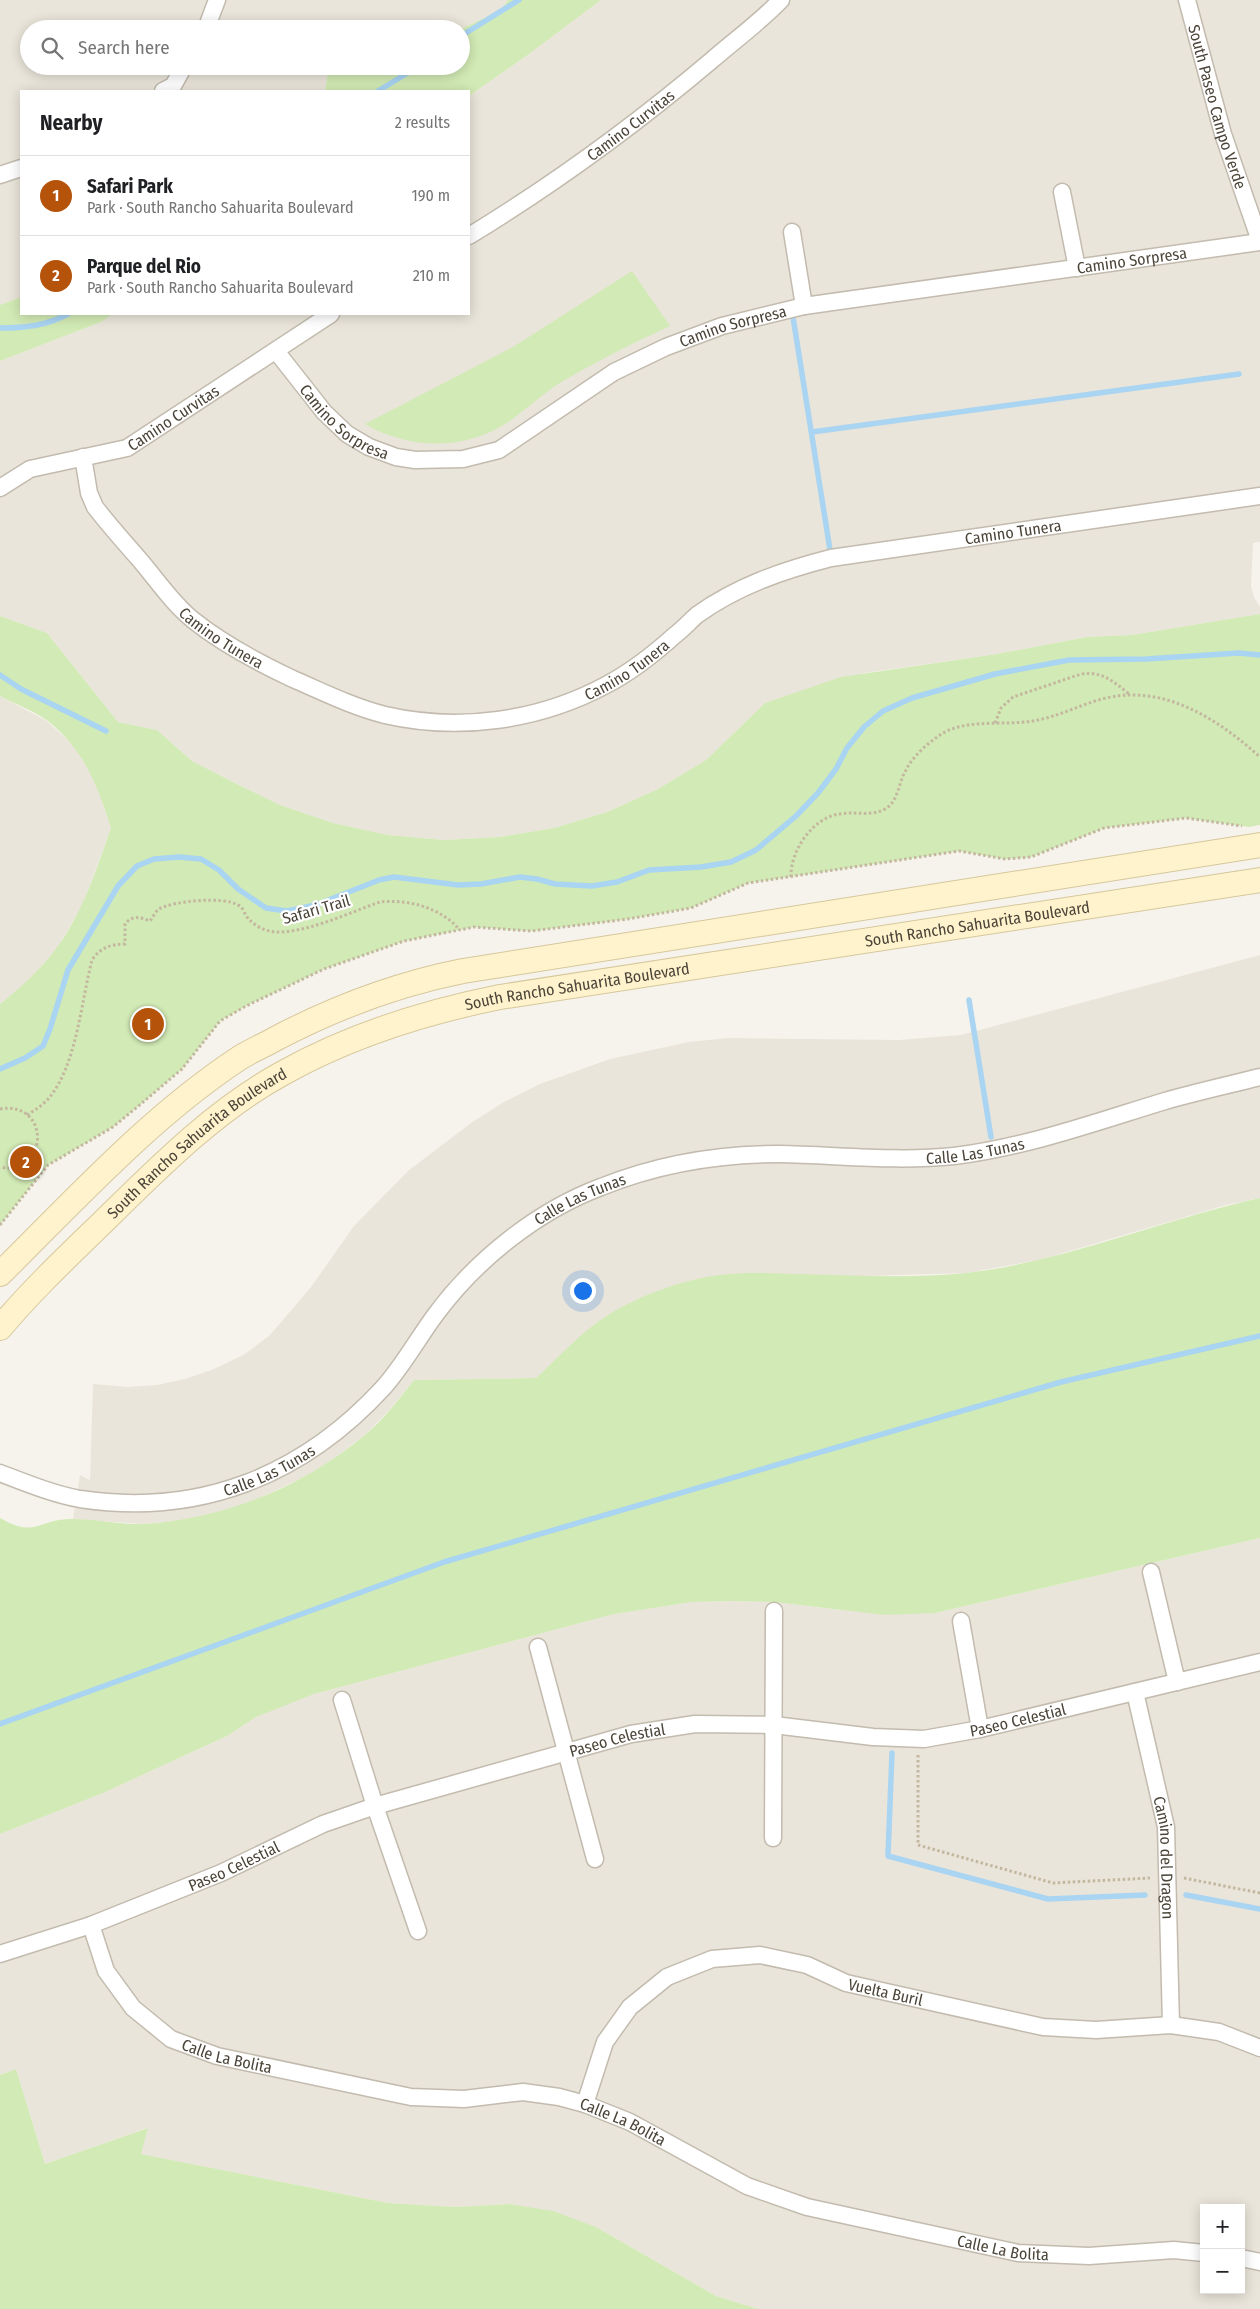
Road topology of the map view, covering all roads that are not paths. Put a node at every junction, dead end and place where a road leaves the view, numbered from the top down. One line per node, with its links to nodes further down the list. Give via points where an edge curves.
1 (217, 0): 4 (street)
2 (781, 0): 11 (street, Camino Curvitas, via 620,136)
3 (1187, 0): 12 (street, South Paseo Campo Verde, via 1223,134)
4 (209, 20)
5 (179, 75): 6 (street, via 172,86)
6 (165, 90)
7 (20, 168): 8 (street)
8 (0, 175)
9 (1062, 192): 13 (street)
10 (792, 232): 14 (street)
11 (470, 235)
12 (1260, 241): 13 (street, Camino Sorpresa)
13 (1077, 268): 14 (street, Camino Sorpresa)
14 (804, 306): 16 (street, Camino Sorpresa, via 722,326 666,346 614,372 499,450 463,459 415,460 396,456 347,434 324,412)
15 (330, 315): 16 (street, Camino Curvitas)
16 (276, 351): 17 (street, Camino Curvitas, via 127,448)
17 (83, 457): 18 (street, Camino Curvitas, via 30,469); 19 (street, Camino Tunera, via 89,493 95,507 174,602 193,620 246,654 328,694 384,714 444,723 482,722 537,712 605,686 724,598 805,565 831,558)
18 (0, 488)
19 (1260, 496)
20 (1260, 846): 23 (street, South Rancho Sahuarita Boulevard, via 463,971 427,978 366,998 296,1028 240,1058 200,1087 151,1127)
21 (1260, 880): 24 (street, South Rancho Sahuarita Boulevard, via 500,997 429,1013 359,1037 274,1078 182,1147 56,1268)
22 (1260, 1077): 25 (street, Calle Las Tunas, via 1170,1099 1053,1136 996,1150 923,1159 744,1155 686,1162 634,1175 567,1203 508,1242 456,1290 385,1386 360,1411 301,1459 265,1477 193,1498 124,1503 76,1498)
23 (0, 1274)
24 (0, 1328)
25 (0, 1473)
26 (1151, 1572): 31 (street)
27 (774, 1611): 34 (street)
28 (961, 1621): 35 (street)
29 (538, 1647): 36 (street)
30 (1260, 1662): 31 (street, Paseo Celestial)
31 (1177, 1682): 32 (street, Paseo Celestial)
32 (1135, 1692): 35 (street, Paseo Celestial); 43 (street, Camino del Dragon, via 1166,1827)
33 (342, 1700): 37 (street)
34 (774, 1725): 35 (street, Paseo Celestial, via 919,1739); 36 (street, Paseo Celestial, via 695,1724 631,1734); 38 (street)
35 (980, 1729)
36 (567, 1753): 37 (street, Paseo Celestial); 39 (street)
37 (375, 1806): 40 (street, Paseo Celestial, via 323,1824 221,1873); 41 (street)
38 (773, 1838)
39 (595, 1858)
40 (91, 1925): 42 (street, Paseo Celestial); 45 (street, Calle La Bolita, via 106,1971 133,2008 171,2039 217,2056 411,2097 464,2099 523,2092 559,2096)
41 (418, 1931)
42 (0, 1954)
43 (1170, 2025): 44 (street, Vuelta Buril, via 1219,2032); 45 (street, Vuelta Buril, via 1096,2030 1043,2027 846,1983 807,1965 760,1955 712,1959 667,1977 630,2007 605,2042)
44 (1260, 2048)
45 (585, 2104): 46 (street, Calle La Bolita, via 630,2122 747,2186 807,2206 1018,2253 1089,2256 1174,2250)
46 (1200, 2252)
47 (1245, 2259): 48 (street)
48 (1260, 2262)

